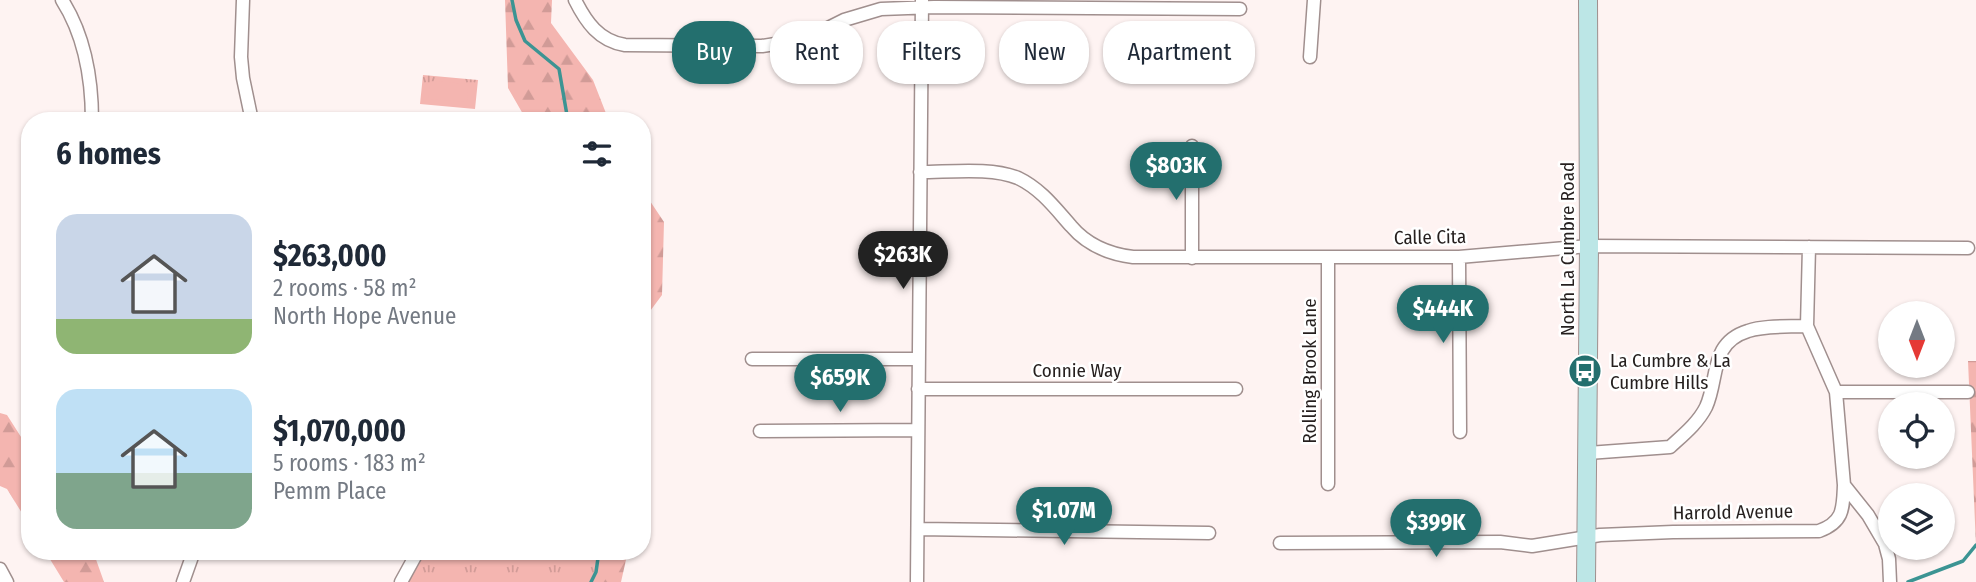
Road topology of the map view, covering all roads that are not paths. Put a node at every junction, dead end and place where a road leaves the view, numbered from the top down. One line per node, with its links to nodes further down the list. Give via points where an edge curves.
1 (62, 0): 9 (street, via 83,49)
2 (243, 0): 10 (street, via 241,57)
3 (575, 0): 6 (street, via 592,28 625,45 762,46 802,39 867,12)
4 (1314, 0): 8 (street)
5 (1588, 0): 13 (street, North La Cumbre Road)
6 (922, 4): 7 (street); 12 (street)
7 (1240, 9)
8 (1310, 57)
9 (92, 112)
10 (250, 112)
11 (1192, 146): 18 (street)
12 (920, 172): 18 (street, Calle Cita, via 1007,175 1033,187 1080,236 1108,252); 21 (street)
13 (1589, 246): 14 (street, Calle Cita); 17 (street, Calle Cita); 29 (street, North La Cumbre Road)
14 (1809, 247): 15 (street, Calle Cita); 19 (street)
15 (1968, 248)
16 (1328, 257): 17 (street, Calle Cita); 18 (street, Calle Cita); 30 (street, Rolling Brook Lane)
17 (1459, 257): 28 (street)
18 (1192, 258)
19 (1807, 326): 24 (street, Harrold Avenue); 29 (street, via 1751,329 1732,339 1718,358 1700,416 1670,447)
20 (752, 359): 21 (street)
21 (919, 359): 22 (street)
22 (919, 389): 23 (street, Connie Way); 26 (street)
23 (1236, 389)
24 (1836, 392): 25 (street); 31 (street, Harrold Avenue)
25 (1968, 393)
26 (918, 430): 27 (street); 32 (street)
27 (760, 431)
28 (1460, 432)
29 (1588, 453): 34 (street, North La Cumbre Road)
30 (1328, 484)
31 (1844, 485): 34 (street, Harrold Avenue, via 1841,515 1819,531); 44 (street, via 1885,544)
32 (919, 530): 33 (street); 42 (street)
33 (1209, 533)
34 (1588, 536): 35 (street, Harrold Avenue, via 1532,546 1500,542); 43 (street, North La Cumbre Road)
35 (1280, 543)
36 (191, 560): 40 (street)
37 (413, 560): 41 (street)
38 (0, 569): 39 (street)
39 (7, 582)
40 (183, 582)
41 (401, 582)
42 (917, 582)
43 (1587, 582)
44 (1890, 582)

